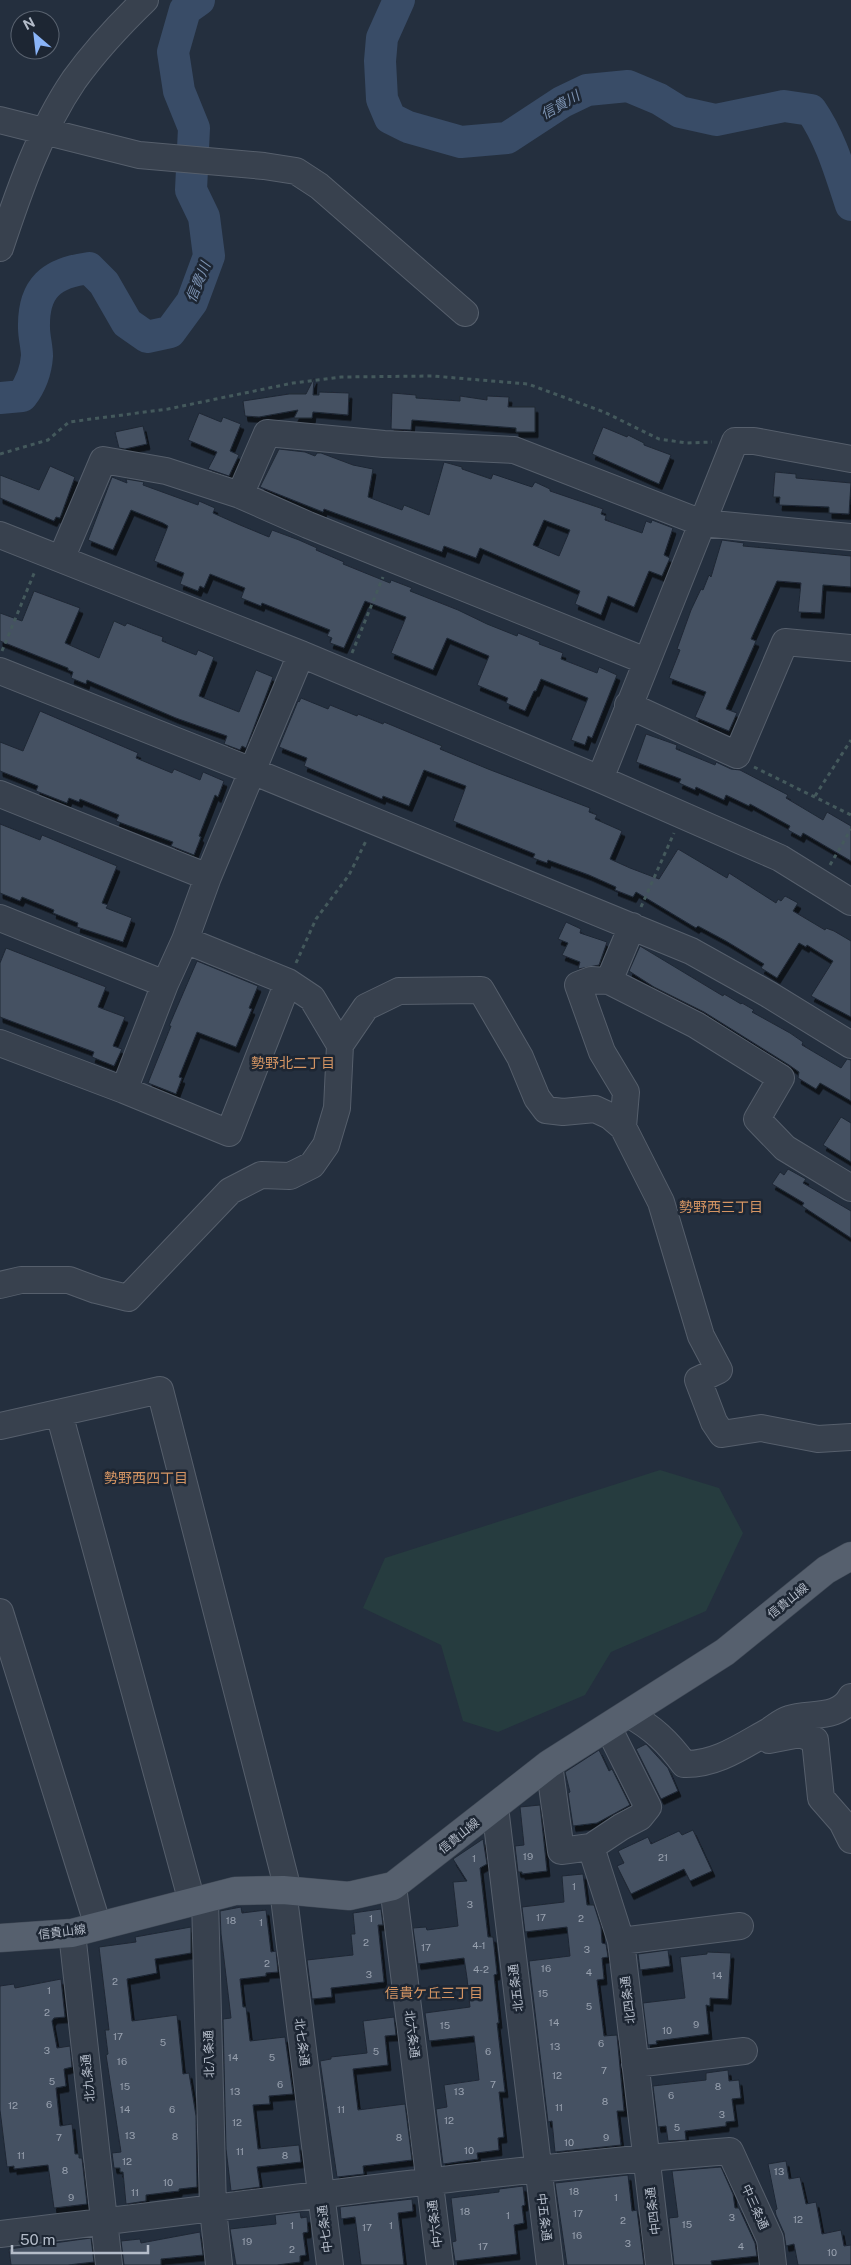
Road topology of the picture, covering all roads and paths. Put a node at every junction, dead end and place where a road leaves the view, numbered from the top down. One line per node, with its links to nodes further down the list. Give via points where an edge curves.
1 (145, 0): 3 (street, via 111,33 74,81)
2 (0, 120): 3 (street)
3 (46, 130): 4 (street, via 20,189); 5 (street, via 139,155 296,171 319,186)
4 (0, 248)
5 (465, 313)
6 (735, 441): 7 (path, via 687,444 660,439 604,412 528,384 424,376 341,377 293,383 168,409 69,422 48,440); 8 (street, via 754,441); 10 (street)
7 (0, 454)
8 (851, 459)
9 (240, 495): 10 (street, via 267,433 384,444 514,450); 13 (street); 14 (street, via 166,471 103,460)
10 (702, 523): 12 (street); 19 (street)
11 (0, 535): 14 (street)
12 (851, 537)
13 (390, 559): 17 (path); 19 (street)
14 (49, 562): 16 (street); 18 (path)
15 (851, 648): 23 (street, via 785,642)
16 (301, 654): 24 (street); 25 (street)
17 (352, 654)
18 (0, 656)
19 (646, 661): 21 (street)
20 (0, 671): 24 (street)
21 (628, 705): 23 (street); 25 (street)
22 (851, 740): 27 (path)
23 (737, 755): 27 (path, via 748,764)
24 (252, 771): 29 (street); 33 (street)
25 (600, 779): 34 (street, via 780,858)
26 (0, 794): 33 (street)
27 (815, 796): 28 (path)
28 (851, 815)
29 (375, 821): 36 (street); 39 (path, via 349,874 316,919)
30 (677, 828): 36 (path)
31 (851, 829): 32 (path)
32 (826, 872)
33 (208, 877): 37 (street)
34 (851, 902)
35 (0, 918): 40 (street)
36 (632, 926): 38 (street); 43 (street, via 700,956)
37 (185, 940): 39 (street); 40 (street)
38 (609, 981): 45 (street, via 591,980 578,985 602,1052 626,1092); 46 (street, via 696,1025 781,1078 757,1120 785,1148)
39 (288, 982): 42 (street, via 312,998); 44 (street, via 229,1133)
40 (165, 984): 44 (street)
41 (0, 1043): 44 (street)
42 (340, 1045): 45 (street, via 366,1008 398,991 481,990 546,1110 595,1109); 47 (street, via 337,1108 326,1145 312,1165 290,1176 261,1175 230,1191 128,1298 69,1280 21,1280)
43 (851, 1045)
44 (124, 1090)
45 (622, 1127): 50 (street, via 661,1202 701,1336 719,1370 698,1380 722,1434 761,1428 818,1439)
46 (851, 1188)
47 (0, 1285)
48 (59, 1413): 49 (street); 61 (street, 北七条通, via 160,1390 285,1878); 62 (street, 北八条通)
49 (0, 1426)
50 (851, 1437)
51 (851, 1556): 54 (main road, 信貴山線, via 826,1570 725,1652)
52 (0, 1617): 63 (street)
53 (851, 1697): 55 (street, via 847,1704 828,1714 788,1719)
54 (618, 1721): 55 (street, via 648,1725 669,1744 684,1764 724,1757); 56 (main road, 信貴山線); 59 (street, via 648,1807 640,1817)
55 (746, 1744): 58 (street, via 800,1734 814,1740 821,1798 842,1822)
56 (549, 1764): 57 (main road, 信貴山線); 59 (street, via 561,1851)
57 (495, 1807): 60 (main road, 信貴山線); 71 (street, 北五条通)
58 (851, 1840)
59 (591, 1847): 67 (street, 北四条通)
60 (393, 1886): 61 (main road, 信貴山線, via 349,1896); 72 (street, 北六条通)
61 (282, 1890): 62 (main road, 信貴山線, via 235,1891); 73 (street, 北七条通)
62 (199, 1901): 63 (main road, 信貴山線); 74 (street, 北八条通)
63 (98, 1926): 65 (main road, 信貴山線)
64 (740, 1926): 67 (street)
65 (72, 1933): 66 (main road, 信貴山線); 75 (street, 北九条通)
66 (0, 1938)
67 (621, 1941): 69 (street, 北四条通)
68 (744, 2051): 69 (street)
69 (635, 2064): 70 (street, 北四条通)
70 (646, 2158): 71 (street); 82 (street, 中四条通); 83 (street, 中三条通, via 730,2151 770,2239)
71 (538, 2169): 72 (street); 81 (street, 中五条通)
72 (430, 2183): 73 (street); 80 (street, 中六条通)
73 (321, 2194): 74 (street); 79 (street, 中七条通)
74 (213, 2209): 75 (street); 78 (street, 北八条通)
75 (104, 2222): 76 (street); 77 (street, 北九条通)
76 (0, 2234)
77 (109, 2265)
78 (220, 2265)
79 (330, 2265)
80 (440, 2265)
81 (550, 2265)
82 (659, 2265)
83 (773, 2265)

